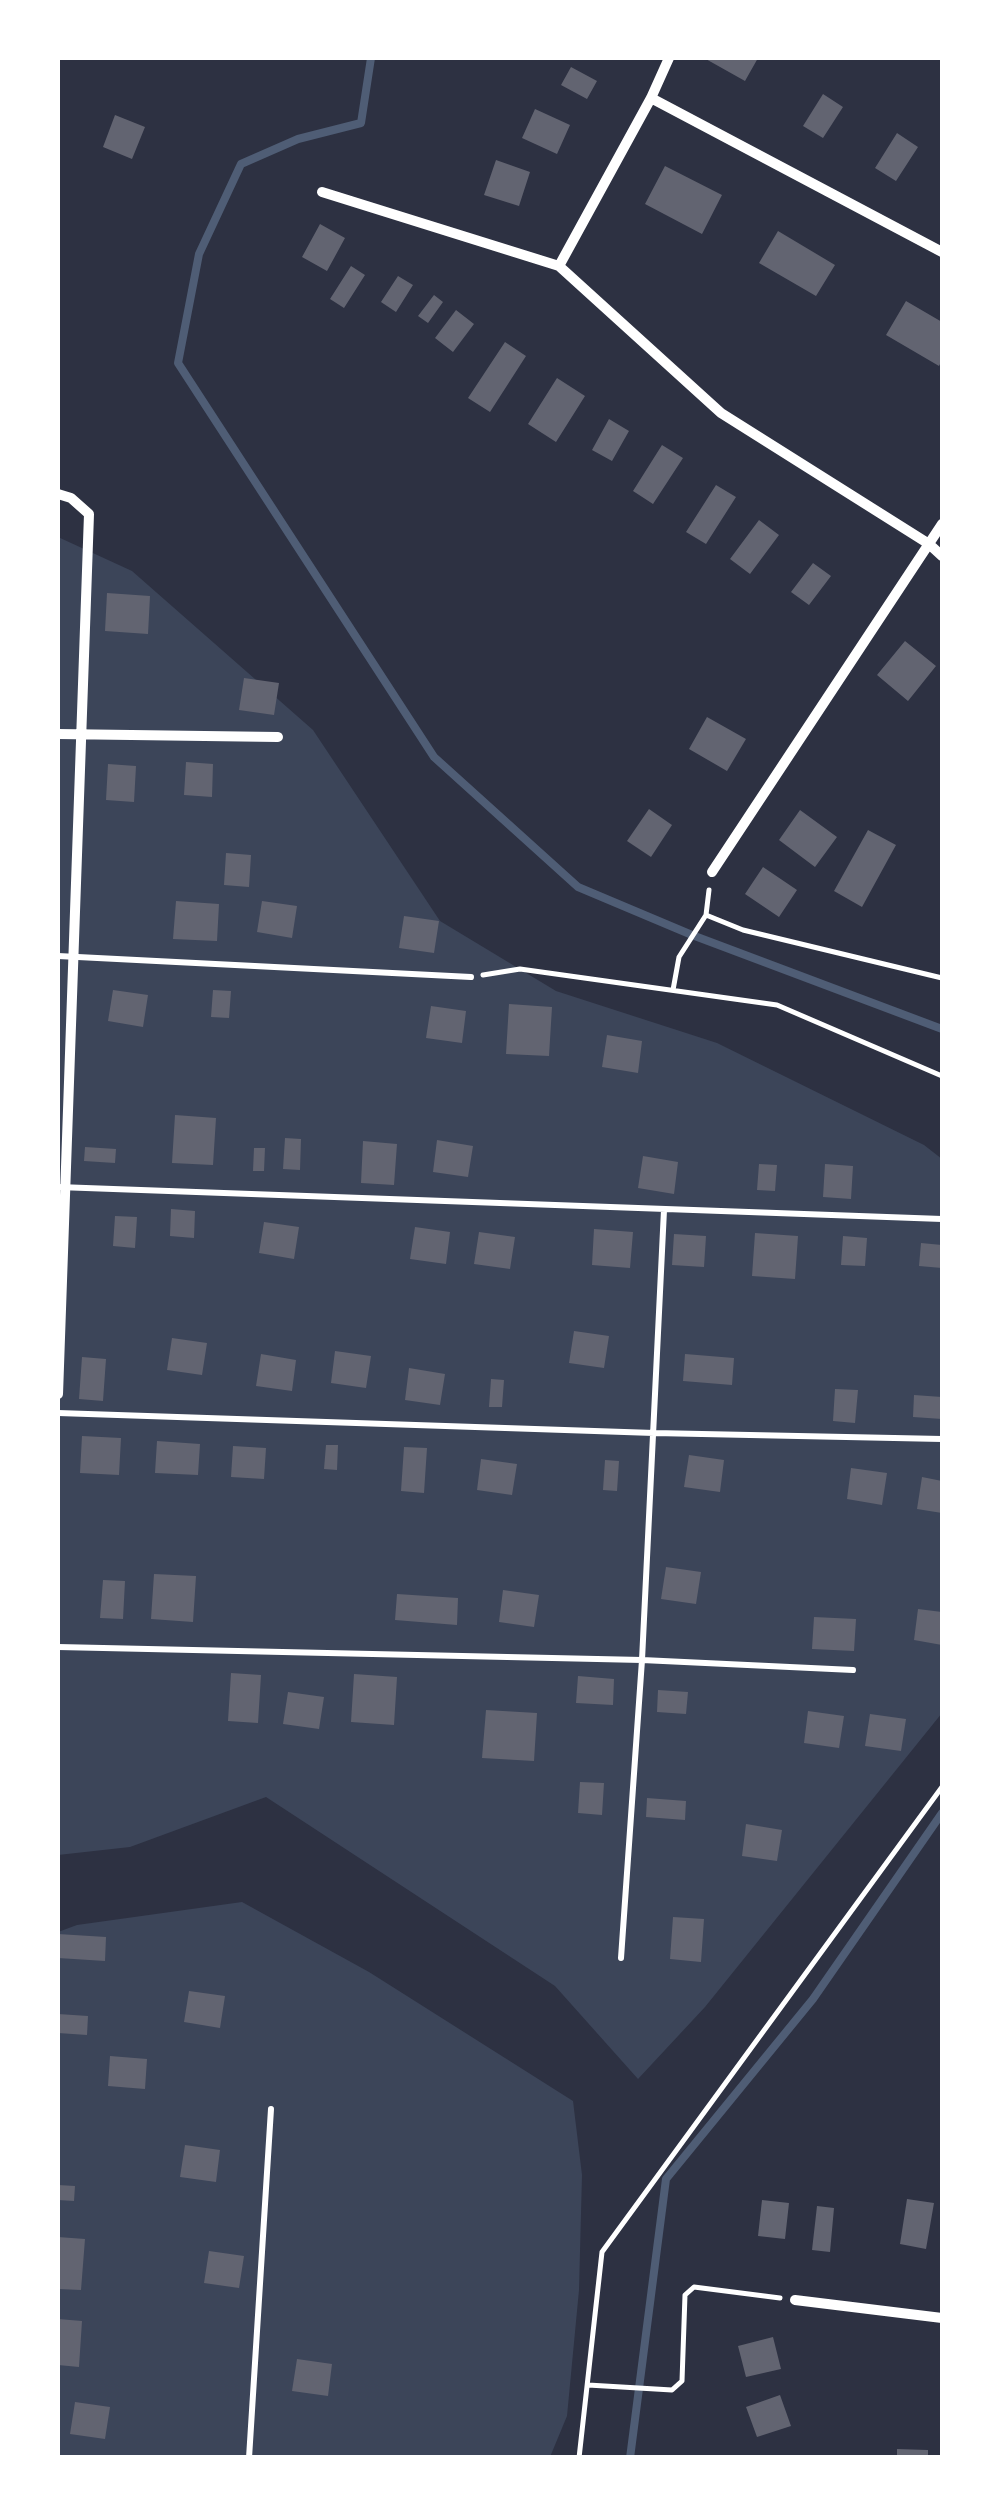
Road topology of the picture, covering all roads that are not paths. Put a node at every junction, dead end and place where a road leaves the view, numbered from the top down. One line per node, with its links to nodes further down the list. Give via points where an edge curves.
1 (668, 58): 2 (street)
2 (651, 98): 4 (street); 5 (street)
3 (322, 192): 5 (street)
4 (942, 252)
5 (559, 266): 8 (street, via 721,414)
6 (58, 494): 11 (street, via 89,514)
7 (942, 524): 8 (street)
8 (929, 544): 9 (street); 13 (street)
9 (942, 556)
10 (58, 734): 11 (street)
11 (82, 735): 12 (street); 15 (street)
12 (278, 737)
13 (712, 872)
14 (58, 956): 15 (lane)
15 (75, 956): 16 (lane); 17 (street)
16 (472, 977)
17 (61, 1187): 18 (lane); 20 (street)
18 (664, 1210): 19 (lane); 22 (lane)
19 (942, 1218)
20 (58, 1394)
21 (58, 1413): 22 (lane)
22 (654, 1433): 23 (lane); 25 (lane)
23 (942, 1438)
24 (58, 1647): 25 (lane)
25 (642, 1660): 26 (lane); 27 (lane)
26 (853, 1670)
27 (621, 1958)
28 (271, 2109): 31 (lane)
29 (794, 2300): 30 (street)
30 (942, 2318)
31 (249, 2458)

